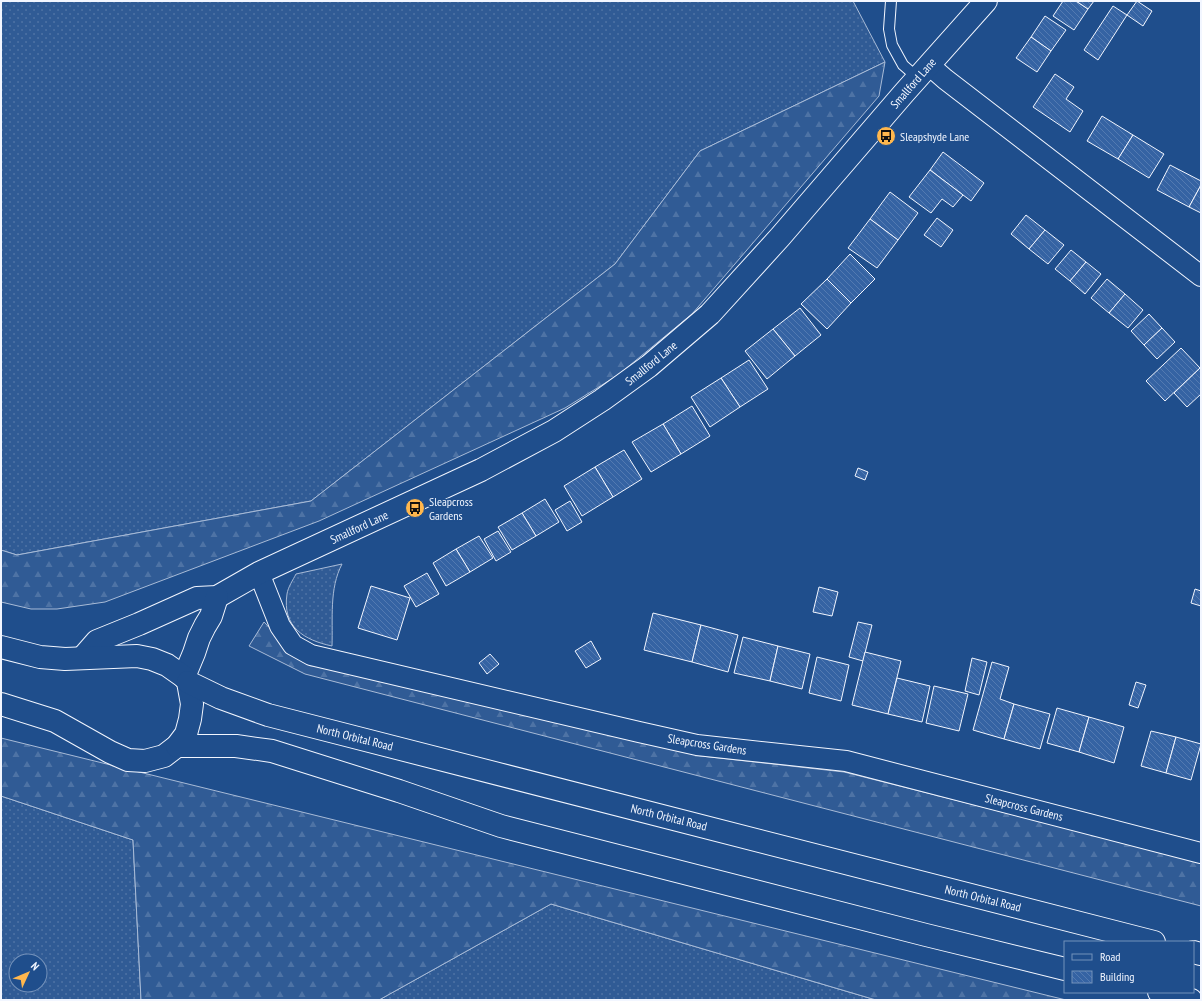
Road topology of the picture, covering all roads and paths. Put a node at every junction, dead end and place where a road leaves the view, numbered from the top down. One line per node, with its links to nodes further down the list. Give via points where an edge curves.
1 (891, 1): 3 (lane, via 889,29 892,45 903,65)
2 (986, 1): 3 (main road, Smallford Lane)
3 (923, 71): 4 (street, via 945,80); 5 (main road, Smallford Lane, via 710,314 649,366 554,431 487,467)
4 (1201, 276)
5 (259, 573): 6 (main road, Smallford Lane); 12 (street, Sleapcross Gardens, via 280,626 293,645 311,655 697,745 846,761)
6 (218, 597): 8 (main road, Smallford Lane, via 197,598 97,641); 9 (main road, via 199,638)
7 (1, 647): 8 (main road, North Orbital Road, via 40,657)
8 (83, 658): 9 (main road, North Orbital Road, via 138,656 167,665)
9 (186, 679): 11 (main road, via 192,704 190,719 186,734); 13 (main road, North Orbital Road, via 221,698 268,714)
10 (1, 704): 11 (main road, via 55,721 128,760 145,761 164,756)
11 (177, 746): 14 (main road, via 236,746 272,751 501,826)
12 (1201, 852)
13 (1150, 941)
14 (1064, 969)
15 (1163, 993): 16 (main road)
16 (1191, 1000)

